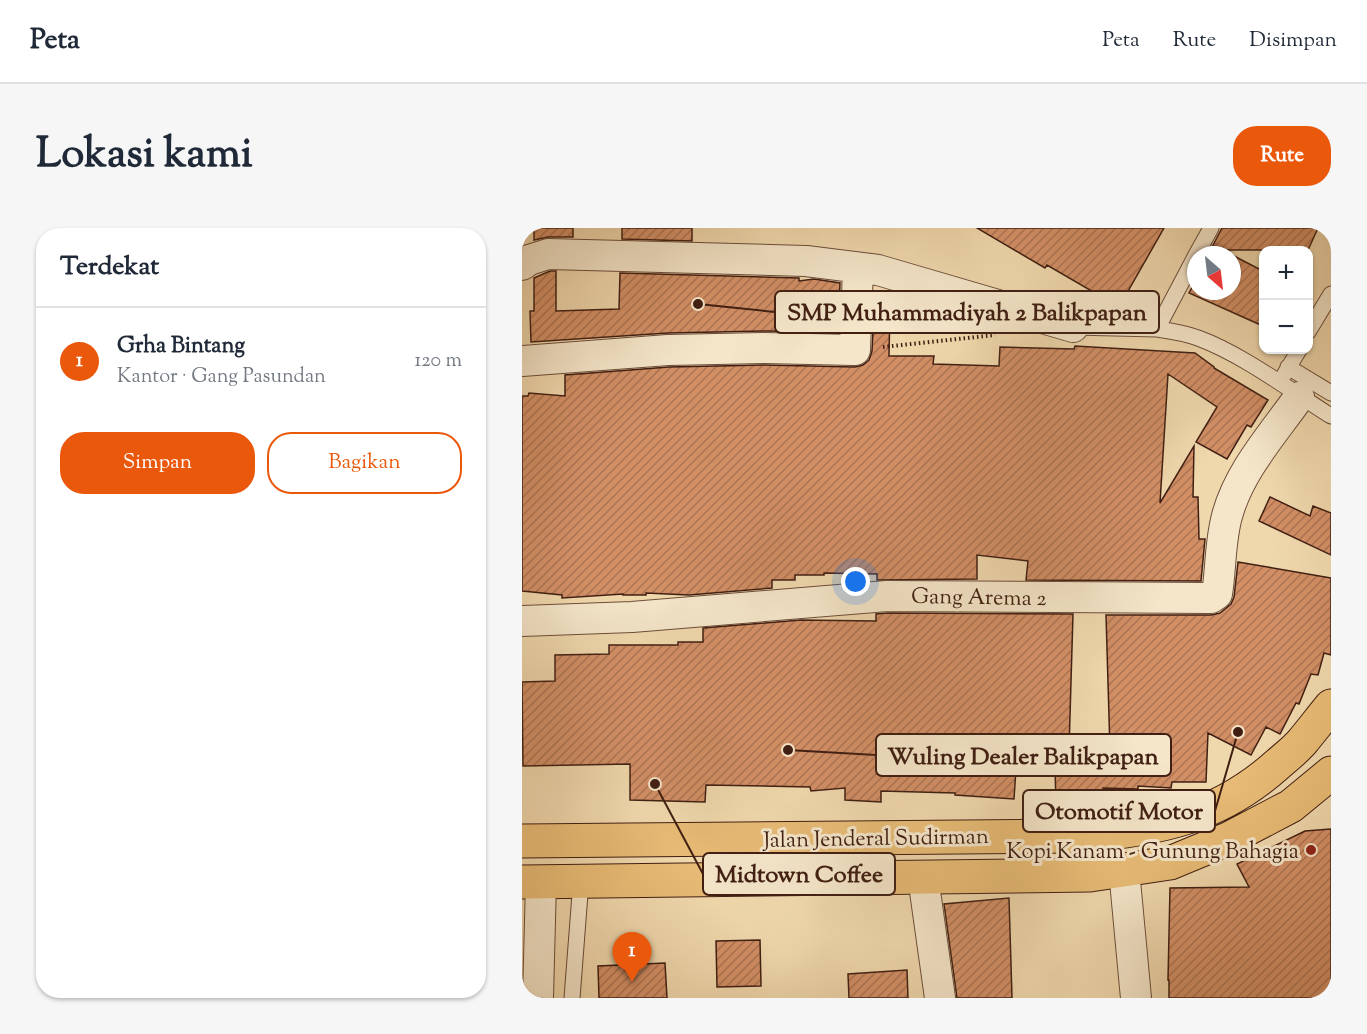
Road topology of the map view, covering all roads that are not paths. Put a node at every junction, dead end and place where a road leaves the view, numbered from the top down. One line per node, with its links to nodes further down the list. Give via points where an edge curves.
1 (1211, 228): 2 (lane)
2 (1201, 246)
3 (522, 265): 4 (street, via 548,255 806,261)
4 (858, 268): 8 (street, via 878,270); 11 (street, via 855,350 668,350)
5 (1187, 272): 9 (lane)
6 (1331, 294): 7 (lane)
7 (1313, 324)
8 (1073, 327): 9 (lane)
9 (1157, 329): 13 (lane, via 1198,338)
10 (1296, 354): 12 (lane)
11 (522, 361)
12 (1288, 367): 13 (lane); 14 (lane)
13 (1289, 390): 15 (lane); 16 (street, Gang Arema 2, via 1236,491 1227,516 1217,594 1211,598 887,596 632,617)
14 (1331, 393)
15 (1331, 416)
16 (522, 621)
17 (1331, 706): 21 (highway, Jalan Jenderal Sudirman, via 1301,744 1230,800 1206,812 1128,832 1083,836)
18 (1331, 773): 20 (highway, Jalan Jenderal Sudirman)
19 (1331, 796): 20 (highway)
20 (1290, 806): 22 (highway, Jalan Jenderal Sudirman, via 1228,839 1170,863)
21 (522, 841)
22 (1124, 870): 23 (highway, Jalan Jenderal Sudirman); 29 (street)
23 (923, 877): 24 (highway, Jalan Jenderal Sudirman); 28 (street)
24 (581, 881): 25 (highway, Jalan Jenderal Sudirman); 27 (lane)
25 (531, 882): 26 (street)
26 (538, 998)
27 (572, 998)
28 (940, 998)
29 (1136, 998)

